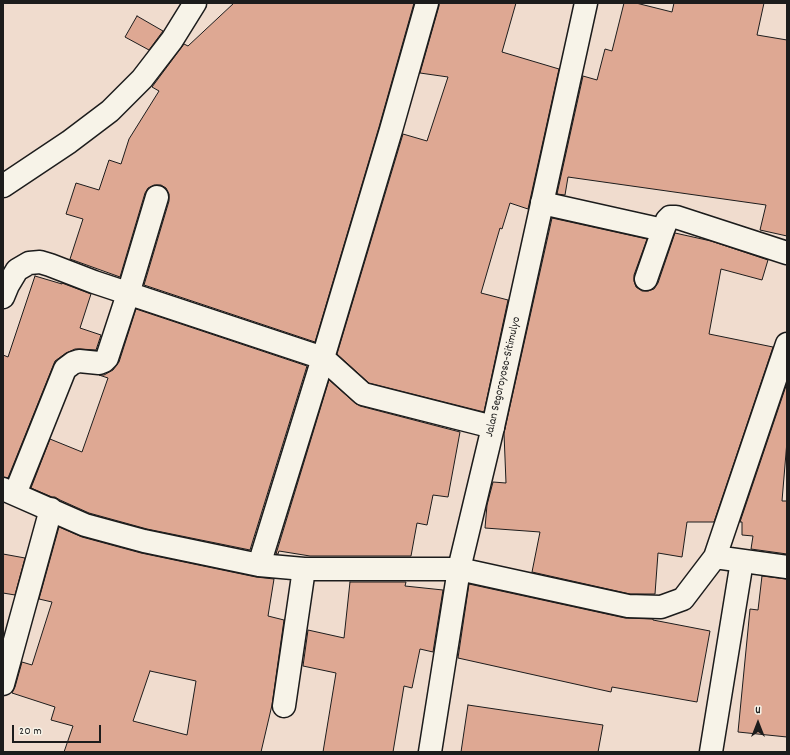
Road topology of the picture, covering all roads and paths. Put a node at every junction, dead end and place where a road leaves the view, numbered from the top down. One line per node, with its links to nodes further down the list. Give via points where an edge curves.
1 (195, 3): 4 (street, via 172,40 142,79 110,111)
2 (427, 3): 13 (street)
3 (586, 3): 6 (street, Jalan Segoroyoso-Sitimulyo)
4 (3, 186)
5 (157, 197): 10 (street)
6 (542, 203): 7 (street); 14 (street, Jalan Segoroyoso-Sitimulyo)
7 (663, 230): 8 (street, via 667,220 676,217); 9 (street)
8 (787, 253)
9 (646, 280)
10 (128, 294): 11 (street, via 40,262 29,263 17,270); 13 (street); 15 (street, via 104,362 79,362 65,369)
11 (3, 297)
12 (787, 344): 17 (street)
13 (323, 358): 14 (street, via 363,394); 19 (street)
14 (493, 427): 22 (street, Jalan Segoroyoso-Sitimulyo)
15 (9, 491): 16 (street)
16 (51, 509): 19 (street, via 85,525 144,541); 23 (street)
17 (715, 557): 18 (street); 22 (street, via 683,599 661,607 628,606)
18 (742, 561): 20 (street); 26 (street)
19 (259, 565): 21 (street)
20 (787, 567)
21 (304, 569): 22 (street); 24 (street)
22 (459, 569): 25 (street, Jalan Segoroyoso-Sitimulyo)
23 (3, 684)
24 (284, 706)
25 (430, 752)
26 (711, 752)

